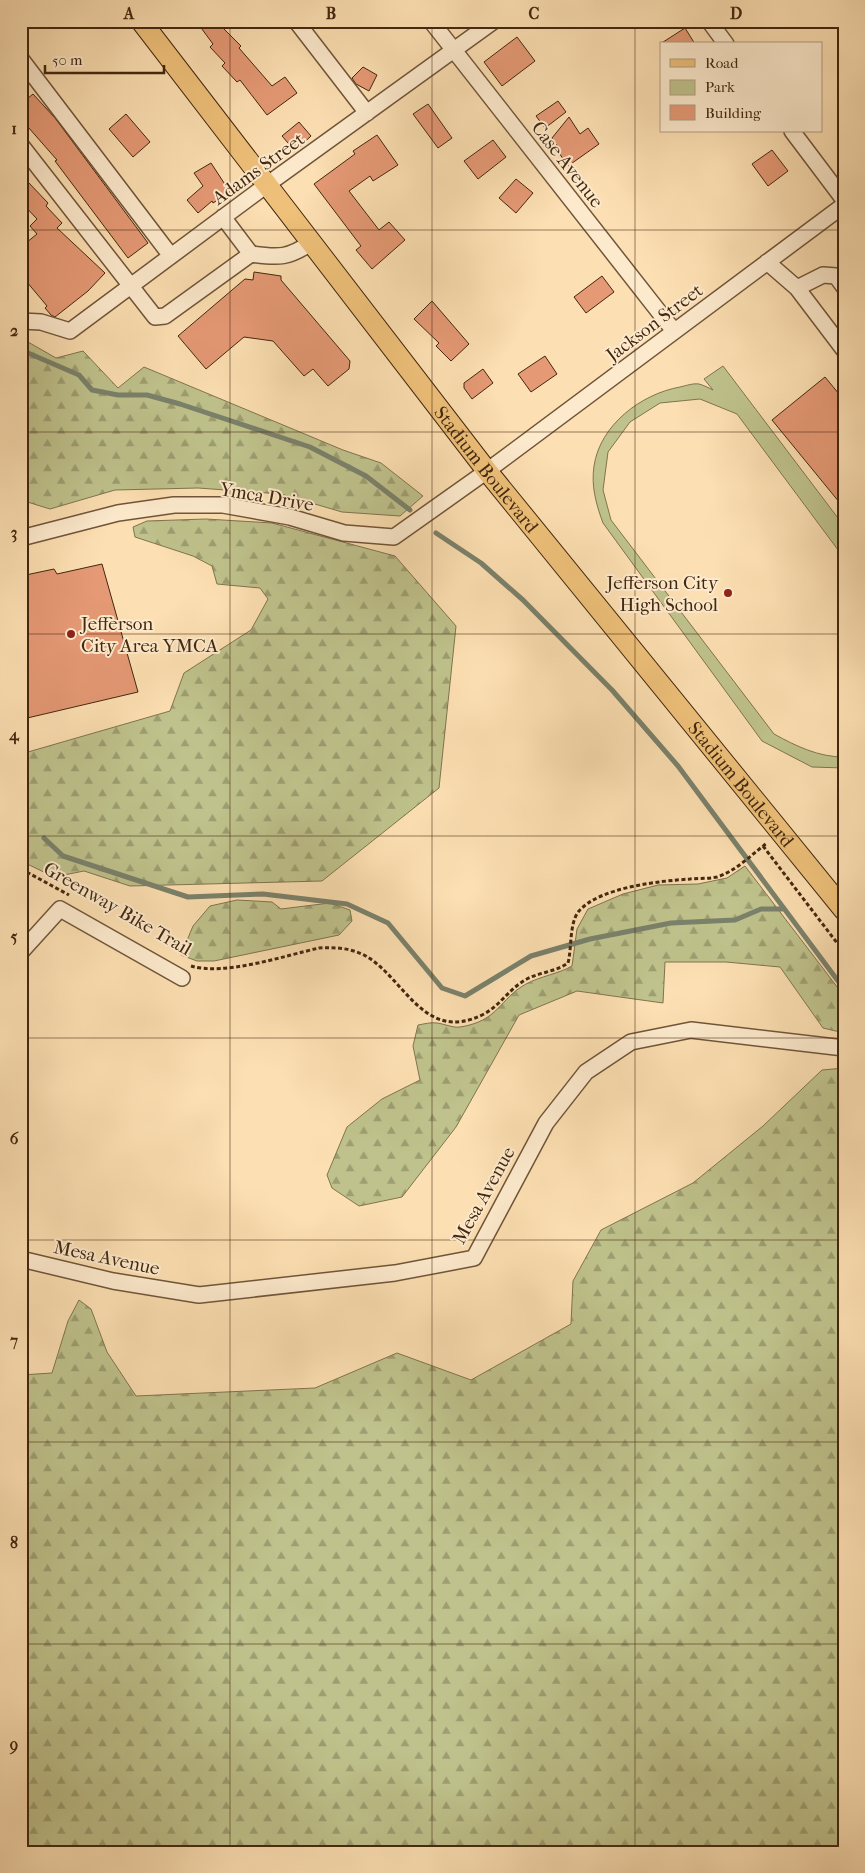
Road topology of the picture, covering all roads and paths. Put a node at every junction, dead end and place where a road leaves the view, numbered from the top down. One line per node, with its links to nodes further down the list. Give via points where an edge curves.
1 (141, 21): 13 (main road, Stadium Boulevard)
2 (296, 21): 10 (street)
3 (431, 21): 7 (street, Case Avenue)
4 (494, 21): 7 (street, Adams Street)
5 (709, 21): 6 (street)
6 (725, 42)
7 (454, 52): 10 (street, Adams Street); 25 (street, Case Avenue)
8 (21, 59): 9 (street)
9 (27, 79): 19 (street)
10 (367, 113): 13 (street, Adams Street)
11 (793, 132): 14 (street)
12 (21, 145): 21 (street)
13 (268, 184): 16 (street, Adams Street); 17 (main road, Stadium Boulevard)
14 (844, 200)
15 (844, 205): 20 (street, Jackson Street)
16 (223, 217): 18 (street); 19 (street, Adams Street)
17 (312, 242): 18 (street, via 296,253 277,258); 27 (main road, Stadium Boulevard)
18 (251, 254): 21 (street, via 165,316 155,317)
19 (171, 256): 21 (street, Adams Street)
20 (767, 262): 23 (street); 25 (street, Jackson Street)
21 (129, 287): 24 (street, Adams Street, via 70,331 41,322)
22 (844, 287): 23 (street, via 836,276 823,275)
23 (797, 288): 26 (street)
24 (21, 321)
25 (674, 332): 27 (street, Jackson Street)
26 (844, 350)
27 (487, 471): 28 (street, Ymca Drive, via 394,537 344,533 290,517 223,505 174,505 118,513); 31 (main road, Stadium Boulevard)
28 (21, 538)
29 (21, 869): 30 (path, Greenway Bike Trail)
30 (70, 896)
31 (844, 910)
32 (21, 952): 34 (street, via 60,909)
33 (844, 952): 34 (path, Greenway Bike Trail, via 763,846 715,878 629,887 586,905 578,912 574,924 568,963 523,981 486,1013 466,1021 455,1022 423,1011 373,961 335,947 221,969)
34 (182, 970)
35 (844, 1048): 36 (street, Mesa Avenue, via 691,1030 631,1042 586,1072 546,1123 474,1258 395,1273 199,1295 113,1281)
36 (21, 1259)

